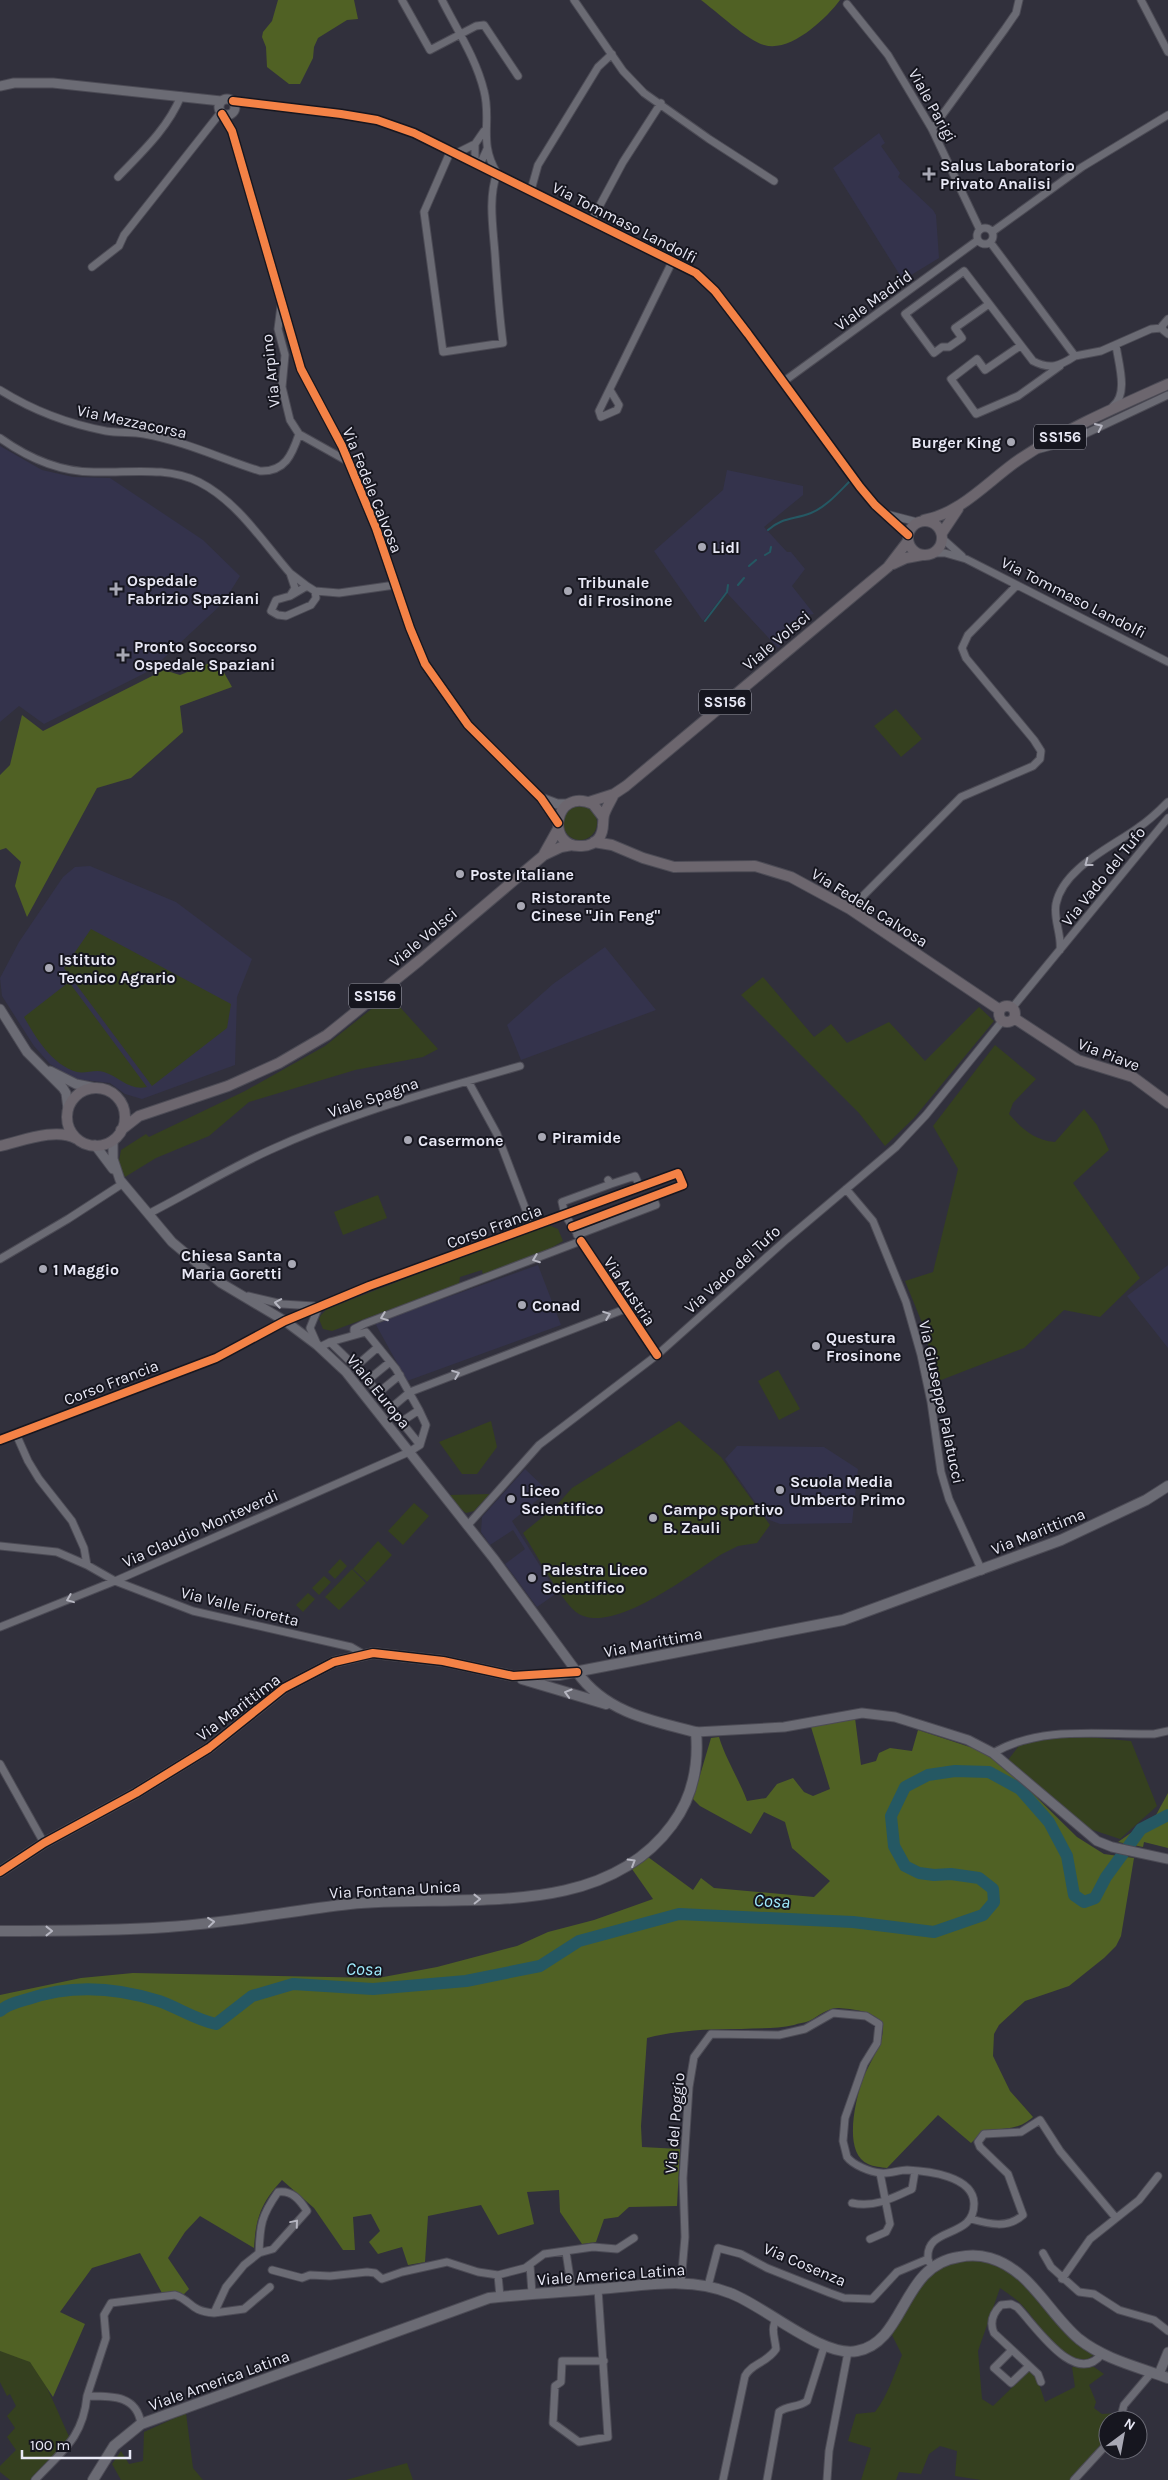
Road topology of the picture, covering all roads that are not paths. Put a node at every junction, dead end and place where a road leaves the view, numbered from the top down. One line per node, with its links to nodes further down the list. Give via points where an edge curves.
1 (402, 0): 7 (street, via 430,50)
2 (442, 0): 7 (street)
3 (574, 0): 9 (street)
4 (1019, 0): 17 (street, via 1016,13)
5 (1141, 0): 8 (street)
6 (847, 4): 17 (street, Viale Parigi, via 888,55)
7 (460, 35): 10 (street, via 476,26 487,26); 19 (street, via 478,70 485,93)
8 (1168, 52)
9 (612, 54): 13 (street, via 644,93); 27 (street, via 598,67 538,165)
10 (518, 76)
11 (0, 86): 12 (street, via 53,83)
12 (181, 96): 15 (street, via 201,99); 25 (street, via 159,133)
13 (661, 103): 26 (street); 28 (street, via 619,169)
14 (234, 107): 15 (street, via 229,115); 15 (street, via 228,98); 18 (street, Via Fedele Calvosa); 22 (street, Via Tommaso Landolfi, via 252,104 377,120)
15 (221, 109): 18 (street, Via Fedele Calvosa); 34 (street, via 124,235 119,246)
16 (1168, 115): 30 (street, via 1082,167)
17 (932, 129): 29 (street, Viale Parigi)
18 (232, 131): 36 (street, Via Fedele Calvosa)
19 (484, 131): 20 (street); 21 (street)
20 (475, 144): 22 (street); 23 (street)
21 (486, 149): 23 (street, via 482,160); 24 (street)
22 (454, 152): 23 (street, Via Tommaso Landolfi); 24 (street, via 424,212 443,352 503,343 496,292 492,210 492,186)
23 (475, 163): 24 (street, Via Tommaso Landolfi)
24 (497, 173): 27 (street, Via Tommaso Landolfi)
25 (118, 177)
26 (774, 181)
27 (531, 190): 28 (street, Via Tommaso Landolfi)
28 (592, 220): 33 (street, Via Tommaso Landolfi)
29 (980, 230): 30 (street, via 988,228); 31 (street)
30 (992, 232): 32 (street)
31 (978, 240): 32 (street, via 985,244); 44 (street, Viale Madrid)
32 (990, 242): 42 (street)
33 (673, 260): 44 (street, Via Tommaso Landolfi, via 696,273 715,291); 47 (street)
34 (92, 268)
35 (989, 304): 35 (street, via 955,328 962,338 934,353 906,314 964,270); 41 (street)
36 (281, 306): 50 (street, Via Arpino, via 278,329 285,355 282,387 290,420); 53 (street, Via Fedele Calvosa, via 301,369)
37 (1168, 319): 38 (street)
38 (1162, 328): 39 (street); 40 (street)
39 (1168, 334)
40 (1116, 345): 42 (street); 49 (street, via 1121,394 1117,403)
41 (1020, 346): 43 (street, via 1033,361 1044,367); 43 (street, via 985,370 977,359 951,379 976,414 1018,396)
42 (1075, 356): 43 (street)
43 (1063, 364)
44 (783, 382): 55 (street, Via Tommaso Landolfi, via 840,461)
45 (1168, 384): 49 (main road, SS156)
46 (0, 390): 50 (street, Via Mezzacorsa, via 19,402 78,425 144,434 260,471 271,472 281,468 288,461)
47 (610, 390)
48 (1168, 395): 52 (street, one-way to 48, via 1070,441)
49 (1102, 414): 52 (main road, SS156)
50 (299, 434): 53 (street)
51 (0, 438): 63 (street, via 32,458 69,470 160,472 198,481 226,501)
52 (1037, 450): 54 (main road, SS156, via 1021,458)
53 (349, 462): 64 (street, Via Fedele Calvosa)
54 (961, 504): 56 (main road, SS156, via 937,518); 57 (main road, SS156)
55 (883, 512): 56 (street); 58 (street, Via Tommaso Landolfi)
56 (921, 521): 57 (main road, via 937,525); 58 (main road, Viale Volsci / SS156, via 911,527)
57 (942, 536): 59 (main road, SS156, via 941,544); 61 (street, Via Tommaso Landolfi)
58 (908, 538): 60 (main road, via 913,550); 62 (main road, Viale Volsci / SS156)
59 (933, 553): 60 (main road, Viale Volsci / SS156); 61 (street, Via Tommaso Landolfi)
60 (922, 555): 62 (main road, Viale Volsci / SS156)
61 (966, 559): 65 (street, Via Tommaso Landolfi)
62 (888, 567): 72 (main road, Viale Volsci / SS156)
63 (290, 573): 66 (street); 69 (street, via 295,588)
64 (395, 585): 68 (street); 73 (street, Via Fedele Calvosa, via 425,664 468,725)
65 (1017, 585): 71 (street, Via Tommaso Landolfi); 84 (street, via 968,635 962,648 966,658 1034,740 1041,751 1040,759 1033,766 961,797)
66 (307, 586): 67 (street); 69 (street)
67 (315, 591): 68 (street); 70 (street, via 316,598)
68 (339, 593): 70 (street)
69 (290, 596): 70 (street, via 276,600 271,611 286,616)
70 (311, 605)
71 (1168, 662)
72 (614, 794): 74 (main road, Viale Volsci / SS156); 78 (main road, Viale Volsci / SS156)
73 (541, 798): 76 (street); 79 (street, Via Fedele Calvosa)
74 (588, 802): 76 (main road, SS156, via 580,800); 78 (main road, via 596,806)
75 (1168, 802): 85 (street, Via Vado del Tufo, one-way to 85, via 1142,826 1085,864 1068,881 1055,908)
76 (568, 804): 79 (main road, SS156, via 561,812)
77 (1168, 818): 85 (street, Via Vado del Tufo)
78 (604, 820): 80 (main road, SS156, via 600,836); 82 (main road, Via Fedele Calvosa, via 613,838)
79 (558, 826): 81 (main road, via 563,839); 83 (main road, Viale Volsci / SS156)
80 (594, 842): 81 (main road, SS156, via 585,846); 82 (main road, Via Fedele Calvosa)
81 (572, 845): 83 (main road, Viale Volsci / SS156)
82 (625, 850): 84 (main road, Via Fedele Calvosa, via 674,868 737,866 774,870 815,888)
83 (544, 855): 94 (main road, Viale Volsci / SS156, via 326,1036 279,1063 185,1102)
84 (850, 909): 87 (main road, Via Fedele Calvosa)
85 (1060, 950): 87 (street, Via Vado del Tufo)
86 (0, 1009): 89 (street, via 27,1052)
87 (1007, 1014): 92 (main road, Via Piave, via 1078,1060 1133,1077); 105 (street, Via Vado del Tufo, via 926,1115 896,1147)
88 (520, 1066): 90 (street, Viale Spagna)
89 (44, 1067): 91 (street, via 76,1084); 95 (street, via 66,1092)
90 (468, 1081): 107 (street, Viale Spagna, via 296,1139); 109 (street, via 497,1134)
91 (96, 1088): 93 (main road, SS156, via 111,1092); 95 (main road, via 78,1094)
92 (1168, 1103)
93 (122, 1104): 94 (main road, SS156); 96 (main road, via 125,1117)
94 (153, 1111): 96 (main road, SS156, via 131,1121)
95 (68, 1114): 97 (main road, via 59,1127); 99 (main road, via 72,1132)
96 (121, 1130): 98 (main road, SS156)
97 (32, 1138): 99 (main road, via 68,1134); 101 (main road)
98 (113, 1140): 100 (main road); 102 (street)
99 (82, 1142): 100 (main road)
100 (95, 1145): 102 (street)
101 (0, 1146)
102 (116, 1171): 103 (street, Viale Europa)
103 (122, 1184): 107 (street, Viale Europa); 112 (street)
104 (640, 1187): 106 (street, Corso Francia, via 678,1173 683,1186); 108 (street, Corso Francia); 108 (street, via 635,1176 609,1182 562,1202)
105 (846, 1189): 121 (street, Via Vado del Tufo); 139 (street, Via Giuseppe Palatucci, via 873,1221 906,1302 923,1364 941,1472 949,1499)
106 (653, 1197): 110 (street); 111 (street, via 656,1205)
107 (148, 1214): 113 (street, Viale Europa, via 187,1256)
108 (565, 1215): 109 (street, Corso Francia); 110 (street, Via Austria)
109 (532, 1226): 114 (street, Corso Francia)
110 (572, 1227): 111 (street, Via Austria)
111 (579, 1238): 115 (street, Via Austria); 117 (street, one-way to 117, via 364,1324 354,1329)
112 (0, 1259)
113 (237, 1294): 114 (street, one-way to 113, via 282,1304); 116 (street, Viale Europa)
114 (319, 1306): 116 (street, Corso Francia); 119 (street, via 310,1328)
115 (625, 1308): 121 (street, Via Austria); 126 (street, one-way to 115)
116 (285, 1321): 119 (street, Viale Europa); 131 (street, Corso Francia, via 216,1358)
117 (354, 1335): 118 (street); 120 (street, via 366,1332)
118 (330, 1342): 119 (street); 123 (street)
119 (319, 1346): 134 (street, Viale Europa, via 346,1372)
120 (378, 1347): 122 (street); 123 (street)
121 (656, 1355): 136 (street, Via Vado del Tufo, via 539,1445)
122 (390, 1362): 124 (street); 125 (street)
123 (355, 1367): 125 (street)
124 (400, 1375): 126 (street); 127 (street)
125 (368, 1380): 127 (street)
126 (410, 1392): 128 (street); 129 (street)
127 (378, 1393): 128 (street)
128 (391, 1408): 130 (street)
129 (420, 1410): 130 (street); 133 (street, via 426,1425)
130 (401, 1422): 133 (street)
131 (16, 1434): 132 (street, Corso Francia); 138 (street, via 39,1479 72,1520 84,1548)
132 (0, 1440)
133 (420, 1445): 134 (street, Via Claudio Monteverdi)
134 (409, 1452): 136 (street, Viale Europa); 140 (street, Via Claudio Monteverdi)
135 (1168, 1486): 139 (main road, Via Marittima, via 1146,1500 1061,1540)
136 (467, 1526): 143 (street, Viale Europa)
137 (0, 1546): 138 (street, Via Valle Fioretta, via 57,1552)
138 (87, 1565): 140 (street, Via Valle Fioretta)
139 (982, 1571): 143 (main road, Via Marittima, via 843,1620)
140 (115, 1581): 141 (street, Via Claudio Monteverdi, one-way to 141); 142 (street, Via Valle Fioretta, via 193,1611 351,1646)
141 (0, 1627)
142 (363, 1654): 144 (main road, Via Marittima, via 443,1661); 150 (main road, Via Marittima, via 334,1662 284,1688 209,1748 136,1793)
143 (577, 1672): 144 (main road, Via Marittima); 145 (main road, via 592,1690)
144 (513, 1676): 145 (main road, one-way to 144)
145 (614, 1707): 147 (main road, via 648,1720)
146 (1168, 1730): 148 (street, via 1154,1734 1059,1734 1012,1743)
147 (696, 1732): 148 (street, via 784,1727 862,1713 895,1717 932,1728); 153 (main road, Via Fontana Unica, one-way to 147, via 168,1927 351,1904 503,1898 580,1888 611,1875 643,1855 665,1835 686,1802 694,1779 698,1754)
148 (993, 1753): 151 (street, via 1097,1841 1112,1848)
149 (0, 1764): 150 (street)
150 (44, 1842): 152 (main road, Via Marittima)
151 (1168, 1860)
152 (0, 1872)
153 (0, 1931)
154 (914, 2171): 155 (street, Via del Poggio); 157 (street, via 912,2188); 160 (street, Via del Poggio, via 950,2178 966,2185 974,2202)
155 (880, 2173): 157 (street); 171 (street, Via del Poggio, via 850,2161 844,2152 843,2141 845,2118 854,2088 877,2043 879,2024 866,2016 833,2013 805,2029 779,2035 710,2034 694,2057 689,2087)
156 (1158, 2176): 159 (street, via 1139,2200)
157 (886, 2201): 158 (street, via 864,2206); 162 (street, via 890,2220 888,2228 882,2235)
158 (852, 2203)
159 (1116, 2218): 160 (street, via 1060,2151 1040,2120 1021,2132 984,2134 978,2142 1008,2174 1023,2215 1015,2222 1000,2224); 170 (street, via 1090,2238)
160 (971, 2219): 166 (street, via 934,2240 928,2248)
161 (634, 2238): 163 (street, via 617,2249 588,2248)
162 (870, 2239)
163 (566, 2252): 167 (street, via 544,2254); 175 (street)
164 (1043, 2253): 170 (street)
165 (259, 2254): 165 (street, one-way to 165, via 273,2249 307,2211 294,2195 278,2192 263,2216 259,2226); 178 (street, via 234,2277)
166 (930, 2263): 172 (street, Via Cosenza, via 897,2272 872,2299 856,2299 812,2287 741,2254 718,2248); 183 (main road, Viale America Latina, via 877,2342 866,2349); 185 (main road, via 968,2256 989,2258 1007,2265 1026,2279 1077,2338)
167 (530, 2265): 169 (street); 176 (street)
168 (272, 2270): 169 (street, via 302,2278 367,2272 382,2279 447,2262)
169 (498, 2275): 177 (street)
170 (1062, 2279): 180 (street, via 1079,2292 1094,2294 1120,2310 1154,2320)
171 (681, 2283): 172 (main road, Viale America Latina); 174 (main road, Viale America Latina)
172 (708, 2286): 179 (main road, Viale America Latina, via 731,2293)
173 (270, 2287): 178 (street, via 244,2308)
174 (598, 2289): 175 (main road, Viale America Latina); 186 (street)
175 (572, 2291): 176 (main road, Viale America Latina)
176 (532, 2294): 177 (main road, Viale America Latina)
177 (500, 2297): 192 (main road, Viale America Latina, via 474,2303)
178 (214, 2313): 190 (street, via 194,2309 175,2296 110,2303 104,2315 106,2338)
179 (776, 2318): 181 (main road, Viale America Latina); 196 (street, via 772,2332 776,2349 770,2358 748,2370 744,2376)
180 (1168, 2331)
181 (824, 2347): 183 (main road, Viale America Latina); 197 (street, via 807,2402 779,2412)
182 (1012, 2350): 185 (street, via 991,2326 996,2310 1006,2304 1017,2307 1071,2362 1092,2363); 187 (street); 187 (street, via 994,2368 1011,2383)
183 (848, 2352): 198 (street, via 829,2451)
184 (1168, 2352): 188 (street)
185 (1102, 2354): 188 (main road)
186 (604, 2361): 186 (street, via 562,2361 561,2382 555,2386 554,2423 579,2442 608,2437)
187 (1029, 2366): 189 (street)
188 (1160, 2375): 191 (street, via 1124,2405)
189 (1041, 2382)
190 (87, 2396): 192 (street, via 130,2402 139,2412); 194 (street, via 82,2425)
191 (1123, 2410)
192 (141, 2424): 195 (main road, Viale America Latina, via 114,2446)
193 (1098, 2453): 199 (street)
194 (35, 2480)
195 (93, 2480)
196 (723, 2480)
197 (767, 2480)
198 (827, 2480)
199 (1074, 2480)

